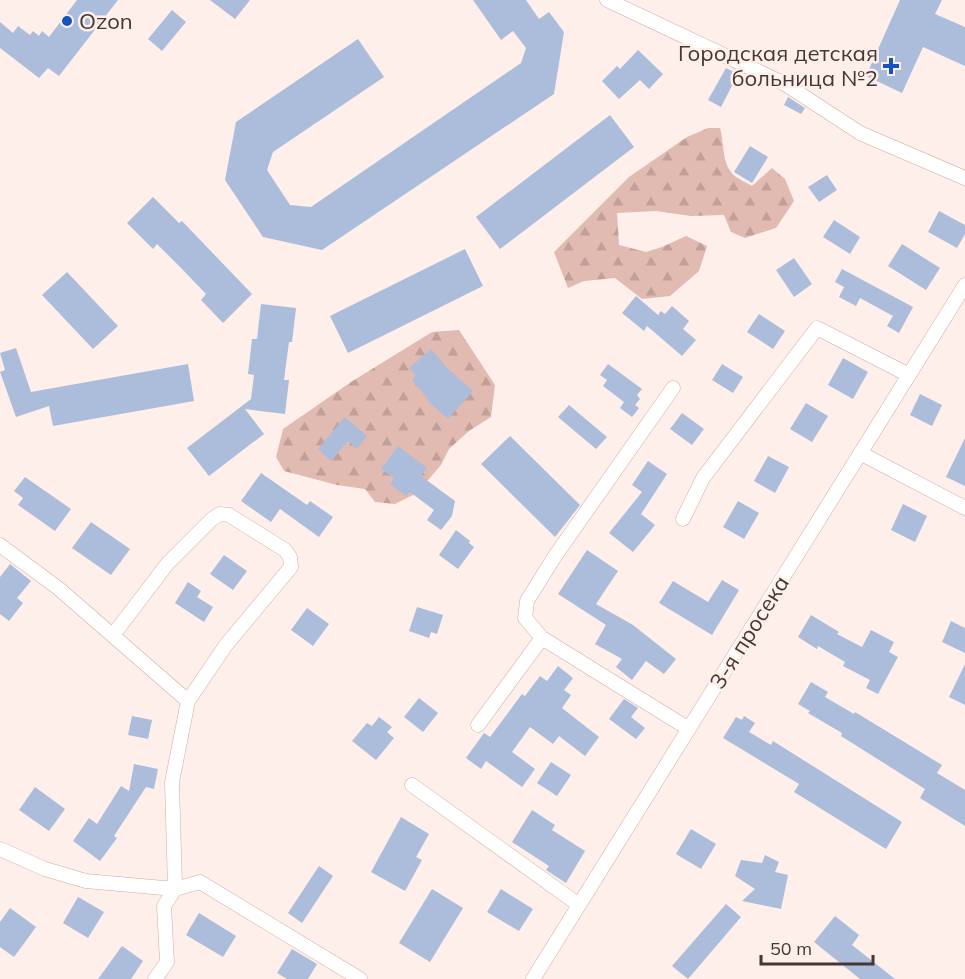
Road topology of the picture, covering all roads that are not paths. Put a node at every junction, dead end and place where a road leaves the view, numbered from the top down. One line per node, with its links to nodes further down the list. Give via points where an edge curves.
1 (607, 0): 2 (street, via 785,84 860,133)
2 (965, 177)
3 (965, 285): 4 (street, 3-я просека)
4 (909, 375): 6 (street, 3-я просека); 8 (street, via 817,328 703,478)
5 (673, 388): 11 (street, via 526,601 525,618)
6 (860, 453): 7 (street); 14 (street, 3-я просека)
7 (965, 508)
8 (683, 519)
9 (0, 545): 10 (street, via 45,577)
10 (113, 635): 12 (street); 12 (street, via 168,563 220,514 229,515 285,550 291,567 226,645)
11 (542, 638): 13 (street); 14 (street)
12 (188, 701): 17 (street, via 172,782)
13 (478, 724)
14 (689, 729): 18 (street, 3-я просека)
15 (412, 785): 18 (street)
16 (3, 855): 17 (street, via 86,881)
17 (175, 889): 19 (street, via 164,906 167,962); 20 (street, via 200,882)
18 (579, 905): 21 (street, 3-я просека)
19 (155, 979)
20 (360, 979)
21 (533, 979)

